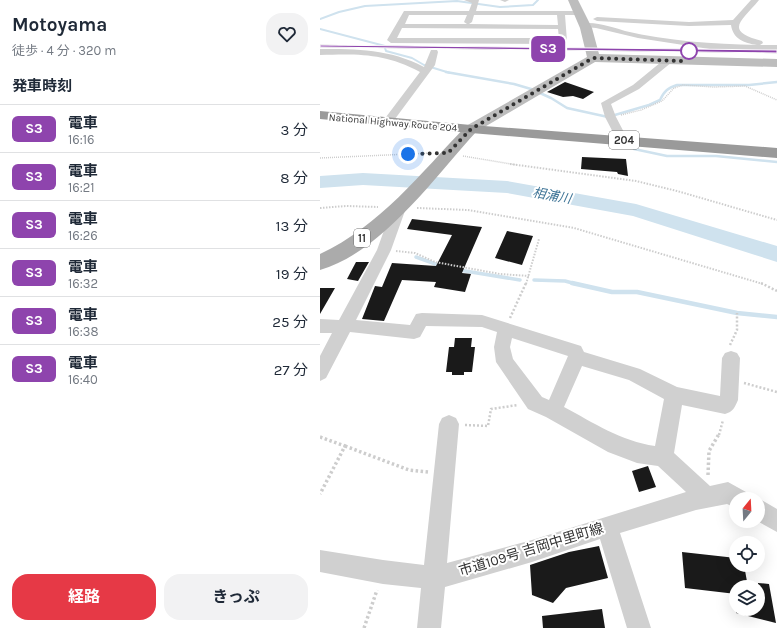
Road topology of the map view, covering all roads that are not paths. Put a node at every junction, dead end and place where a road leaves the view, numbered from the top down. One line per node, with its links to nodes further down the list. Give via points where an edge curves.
1 (573, 0): 8 (street)
2 (755, 0): 9 (street)
3 (476, 2): 6 (street)
4 (513, 4): 5 (street)
5 (493, 5)
6 (472, 13): 7 (street); 10 (street, via 407,13); 11 (street)
7 (561, 13): 8 (street); 12 (street)
8 (583, 19): 9 (street, via 689,24); 14 (street, via 596,26 638,36 716,47); 17 (street, via 592,45)
9 (735, 22): 14 (street, via 739,36 745,40)
10 (400, 26): 11 (street); 13 (street, via 391,40)
11 (467, 26): 12 (street); 13 (street)
12 (562, 27): 13 (street, via 563,41)
13 (462, 40)
14 (777, 47)
15 (320, 52): 20 (street, via 372,53 391,56)
16 (434, 52): 20 (street)
17 (593, 58): 18 (street); 23 (street)
18 (669, 60): 19 (street); 24 (street, 204, via 636,87 606,102)
19 (777, 64)
20 (428, 68): 22 (street)
21 (320, 115): 22 (highway, National Highway Route 204 / 204)
22 (388, 121): 23 (highway, National Highway Route 204 / 204)
23 (471, 129): 24 (highway, National Highway Route 204 / 204); 26 (main road, 11)
24 (622, 140): 25 (highway, National Highway Route 204 / 204)
25 (777, 153)
26 (399, 208): 27 (main road, 11, via 366,235); 29 (street, via 384,250)
27 (320, 263)
28 (320, 326): 29 (street)
29 (344, 326): 30 (street, via 414,332 422,319 482,321); 33 (street)
30 (506, 329): 31 (street, via 575,351); 35 (street, via 502,347 505,362 535,403)
31 (576, 357): 34 (street, via 634,374); 35 (street)
32 (731, 358): 34 (street, via 729,400 725,406)
33 (320, 373)
34 (674, 395): 37 (street)
35 (553, 411): 37 (street, via 615,445 637,453)
36 (449, 424): 44 (street)
37 (662, 457): 39 (street)
38 (729, 494): 39 (street, 市道109号 吉岡中里町線)
39 (707, 497): 42 (street, 市道109号 吉岡中里町線)
40 (765, 513): 41 (street)
41 (777, 521)
42 (607, 526): 44 (street, 市道109号 吉岡中里町線, via 532,551); 46 (street)
43 (320, 561): 44 (street, 市道109号 吉岡中里町線)
44 (435, 578): 45 (street)
45 (429, 628)
46 (639, 628)

